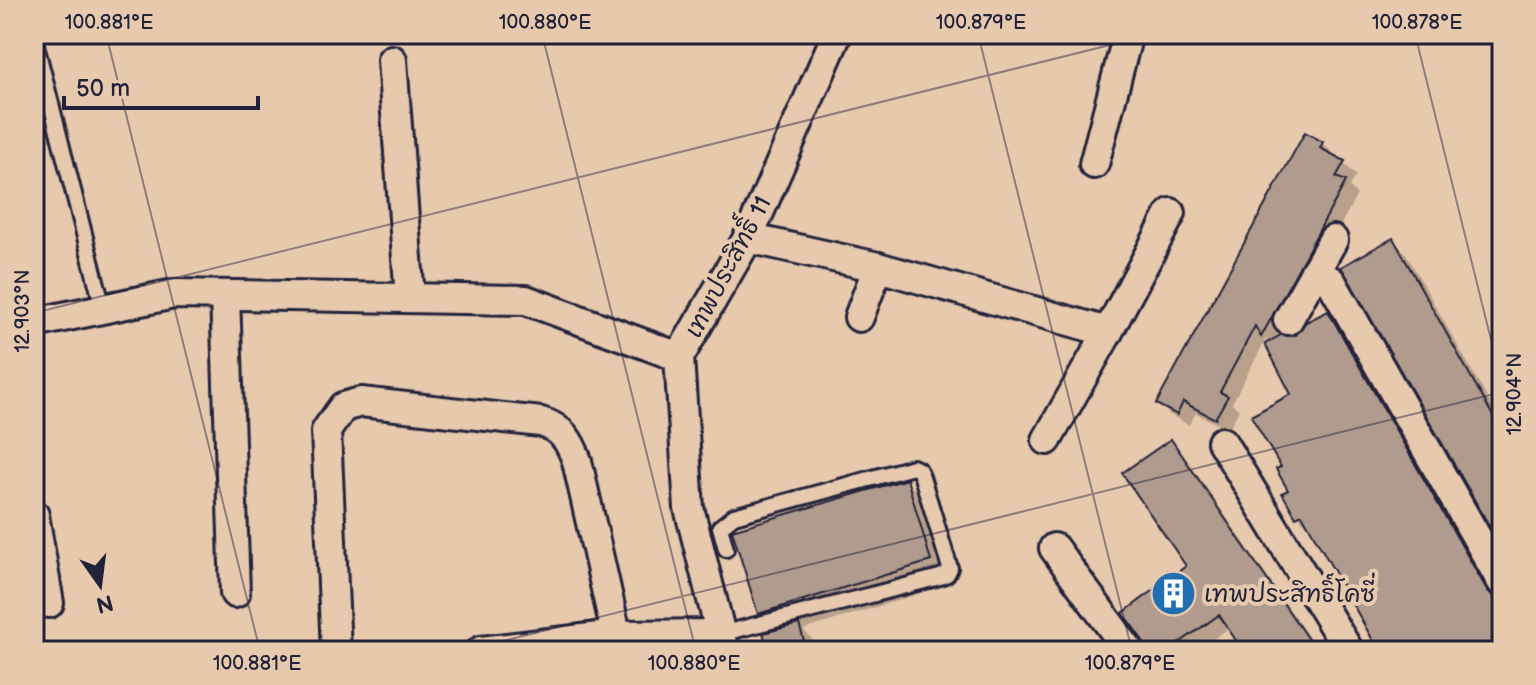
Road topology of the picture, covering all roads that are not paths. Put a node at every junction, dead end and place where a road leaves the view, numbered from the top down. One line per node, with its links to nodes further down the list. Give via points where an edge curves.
1 (837, 34): 7 (street, เทพประสิทธิ์ 11)
2 (1128, 34): 5 (street)
3 (34, 37): 13 (lane)
4 (392, 60): 12 (street)
5 (1094, 164)
6 (1171, 213): 17 (street)
7 (748, 238): 9 (street); 18 (street, เทพประสิทธิ์ 11)
8 (1333, 240): 10 (street)
9 (878, 267): 14 (street); 17 (street)
10 (1315, 271): 15 (street); 24 (street, via 1331,281)
11 (225, 295): 12 (street); 13 (street, via 174,294); 25 (street)
12 (410, 298): 18 (street, via 526,300)
13 (103, 308): 16 (street)
14 (859, 317)
15 (1288, 320)
16 (34, 323)
17 (1108, 332): 19 (street)
18 (679, 357): 27 (street, เทพประสิทธิ์ 11, via 689,508)
19 (1047, 440)
20 (1222, 442): 32 (street)
21 (34, 515): 26 (street)
22 (1054, 548): 31 (street)
23 (726, 549): 27 (lane, via 720,527 734,516 913,467 922,477 950,568 940,577)
24 (1502, 582)
25 (235, 593)
26 (49, 603)
27 (723, 642): 28 (street)
28 (618, 643): 29 (street, via 577,461 563,433 541,422 361,402 343,407 326,431); 30 (street)
29 (336, 651)
30 (481, 651)
31 (1129, 651)
32 (1349, 651)

